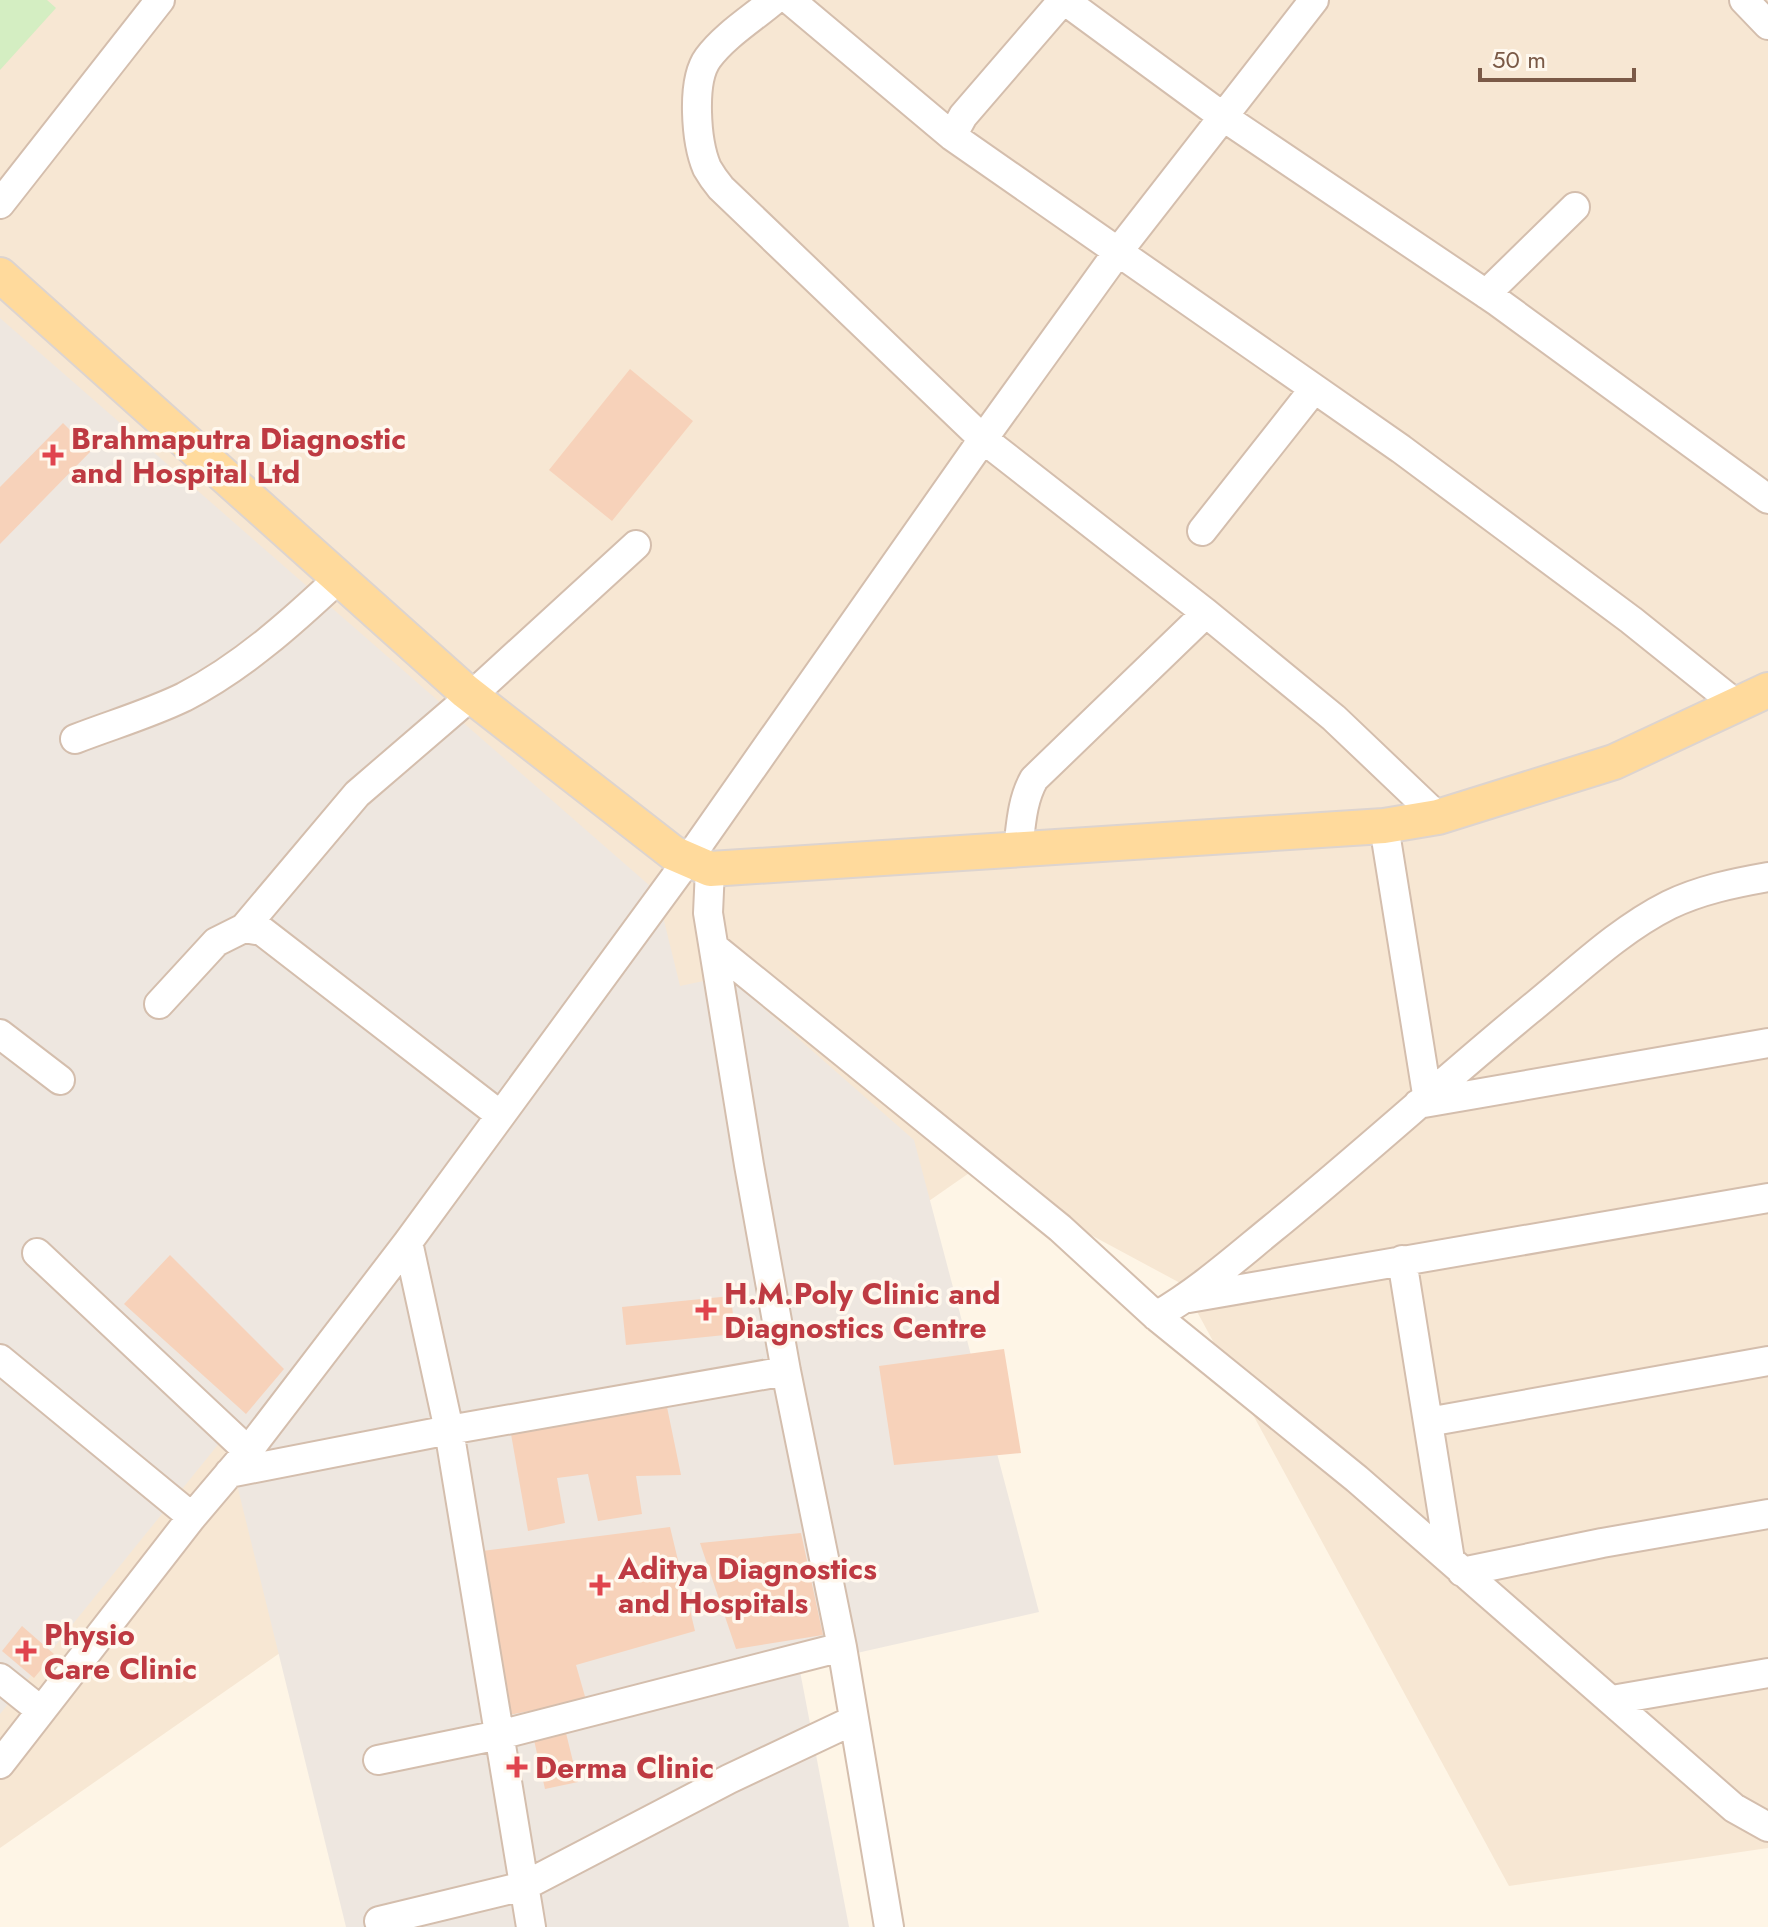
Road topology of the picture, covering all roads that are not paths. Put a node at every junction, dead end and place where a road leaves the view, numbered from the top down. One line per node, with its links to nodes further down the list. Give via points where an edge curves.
1 (160, 0): 10 (street)
2 (774, 0): 16 (street, via 707,60 700,78 698,125 707,168 744,212)
3 (790, 0): 9 (street)
4 (1064, 0): 8 (street); 9 (street, via 963,116)
5 (1314, 0): 8 (street)
6 (1744, 0): 7 (street)
7 (1768, 25)
8 (1222, 116): 12 (street); 14 (street)
9 (952, 136): 12 (street)
10 (0, 204)
11 (1575, 207): 14 (street)
12 (1117, 253): 15 (street); 16 (street)
13 (0, 275): 20 (main road)
14 (1486, 294): 17 (street)
15 (1314, 389): 18 (street); 24 (street, via 1606,601)
16 (983, 439): 21 (street); 29 (street)
17 (1768, 499)
18 (1202, 531)
19 (636, 545): 23 (street)
20 (339, 578): 23 (main road); 25 (street, via 209,683)
21 (1206, 613): 26 (street, via 1334,718); 28 (street, via 1034,779)
22 (1768, 690): 24 (main road)
23 (471, 696): 29 (main road, via 673,853); 31 (street, via 357,794)
24 (1737, 705): 26 (main road, via 1614,762)
25 (75, 739)
26 (1438, 817): 27 (main road)
27 (1384, 826): 28 (main road); 37 (street)
28 (1018, 849): 29 (main road)
29 (698, 865): 32 (street); 38 (street)
30 (1768, 877): 37 (street, via 1731,883 1667,906 1613,941)
31 (244, 928): 33 (street, via 216,942); 38 (street, via 277,939)
32 (715, 948): 44 (street, via 1060,1228); 47 (street)
33 (159, 1004)
34 (0, 1034): 36 (street)
35 (1768, 1043): 37 (street)
36 (60, 1080)
37 (1421, 1099): 43 (street, via 1339,1175)
38 (500, 1115): 40 (street)
39 (1768, 1198): 42 (street)
40 (408, 1242): 49 (street); 50 (street)
41 (37, 1253): 50 (street)
42 (1402, 1260): 43 (street); 48 (street)
43 (1185, 1299): 44 (street)
44 (1156, 1316): 54 (street)
45 (0, 1359): 53 (street)
46 (1768, 1361): 48 (street)
47 (786, 1371): 49 (street); 55 (street)
48 (1428, 1422): 54 (street)
49 (449, 1430): 51 (street); 61 (street)
50 (248, 1451): 51 (street)
51 (229, 1473): 53 (street)
52 (1768, 1514): 54 (street)
53 (192, 1517): 59 (street)
54 (1456, 1566): 58 (street)
55 (842, 1647): 60 (street); 61 (street)
56 (1768, 1673): 58 (street)
57 (0, 1678): 59 (street)
58 (1612, 1700): 64 (street, via 1734,1808)
59 (40, 1710): 63 (street)
60 (854, 1720): 65 (street); 68 (street)
61 (499, 1735): 62 (street); 65 (street)
62 (378, 1760)
63 (0, 1764)
64 (1768, 1827)
65 (524, 1886): 66 (street); 67 (street)
66 (379, 1921)
67 (531, 1927)
68 (889, 1927)

